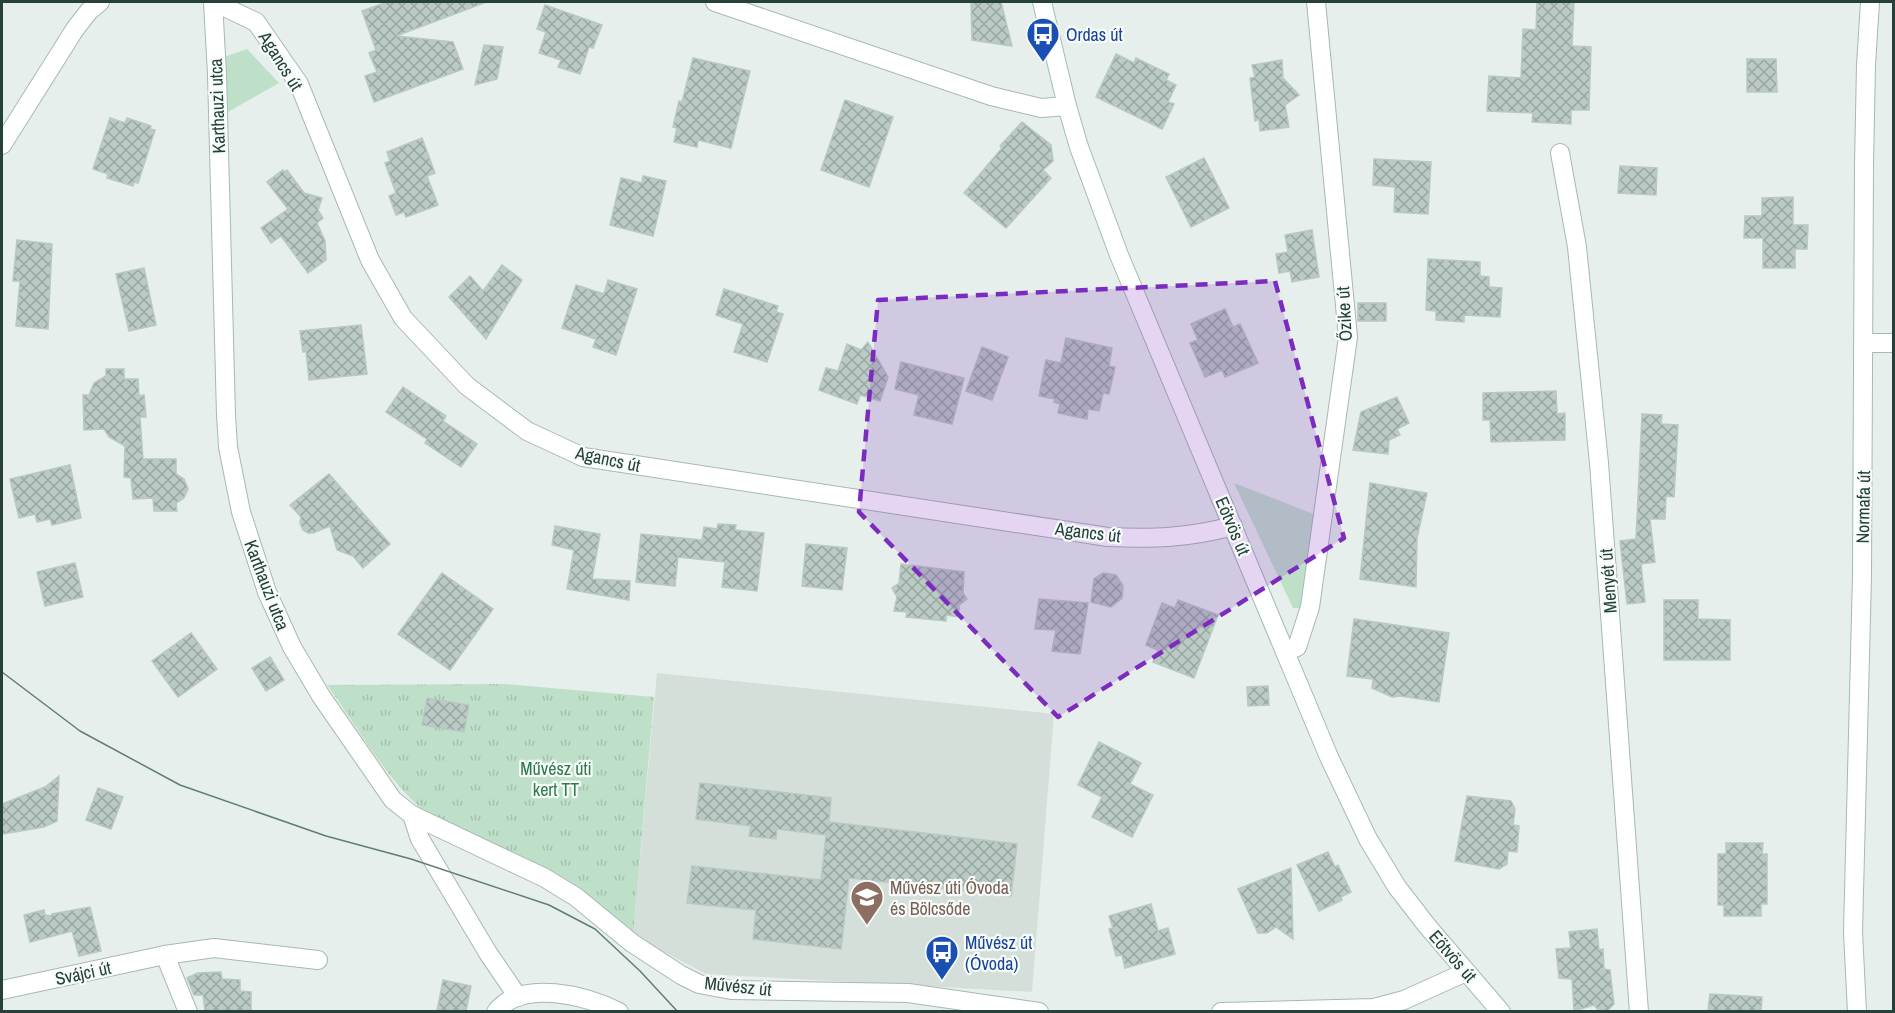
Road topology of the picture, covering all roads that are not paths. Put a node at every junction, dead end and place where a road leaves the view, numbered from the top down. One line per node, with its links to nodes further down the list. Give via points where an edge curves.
1 (100, 2): 8 (street, via 75,29)
2 (214, 2): 12 (street, Agancs út, via 256,22 299,84 370,260 403,318 467,386 527,431 583,457 1108,537 1190,537); 14 (street, Karthauzi utca, via 226,415 241,512 267,592 292,647 378,779 393,800)
3 (715, 2): 7 (street, via 991,96 1041,108)
4 (1042, 2): 7 (street, Eötvös út)
5 (1316, 2): 13 (street, Őzike út, via 1348,337 1310,607 1297,647)
6 (1870, 2): 10 (street, Normafa út, via 1862,264)
7 (1067, 106): 12 (street, Eötvös út, via 1119,255)
8 (2, 145)
9 (1560, 153): 26 (street, Menyét út, via 1577,247 1599,463)
10 (1864, 343): 11 (street); 27 (street, Normafa út, via 1853,932)
11 (1893, 343)
12 (1233, 526): 13 (street, Eötvös út)
13 (1285, 652): 17 (street, Eötvös út, via 1368,839 1396,887)
14 (411, 815): 19 (street, Karthauzi utca, via 420,839); 23 (street, Művész út, via 545,878 576,897 632,943 699,984 731,990 908,993)
15 (165, 955): 16 (street, Svájci út, via 214,948); 18 (street, Svájci út); 20 (street)
16 (318, 960)
17 (1466, 972): 24 (street, via 1404,1000 1374,1008); 25 (street, Eötvös út)
18 (2, 990)
19 (518, 997): 21 (street); 22 (street, via 562,993)
20 (188, 1011)
21 (496, 1011)
22 (619, 1011)
23 (1039, 1011)
24 (1221, 1011)
25 (1501, 1011)
26 (1639, 1011)
27 (1857, 1011)

